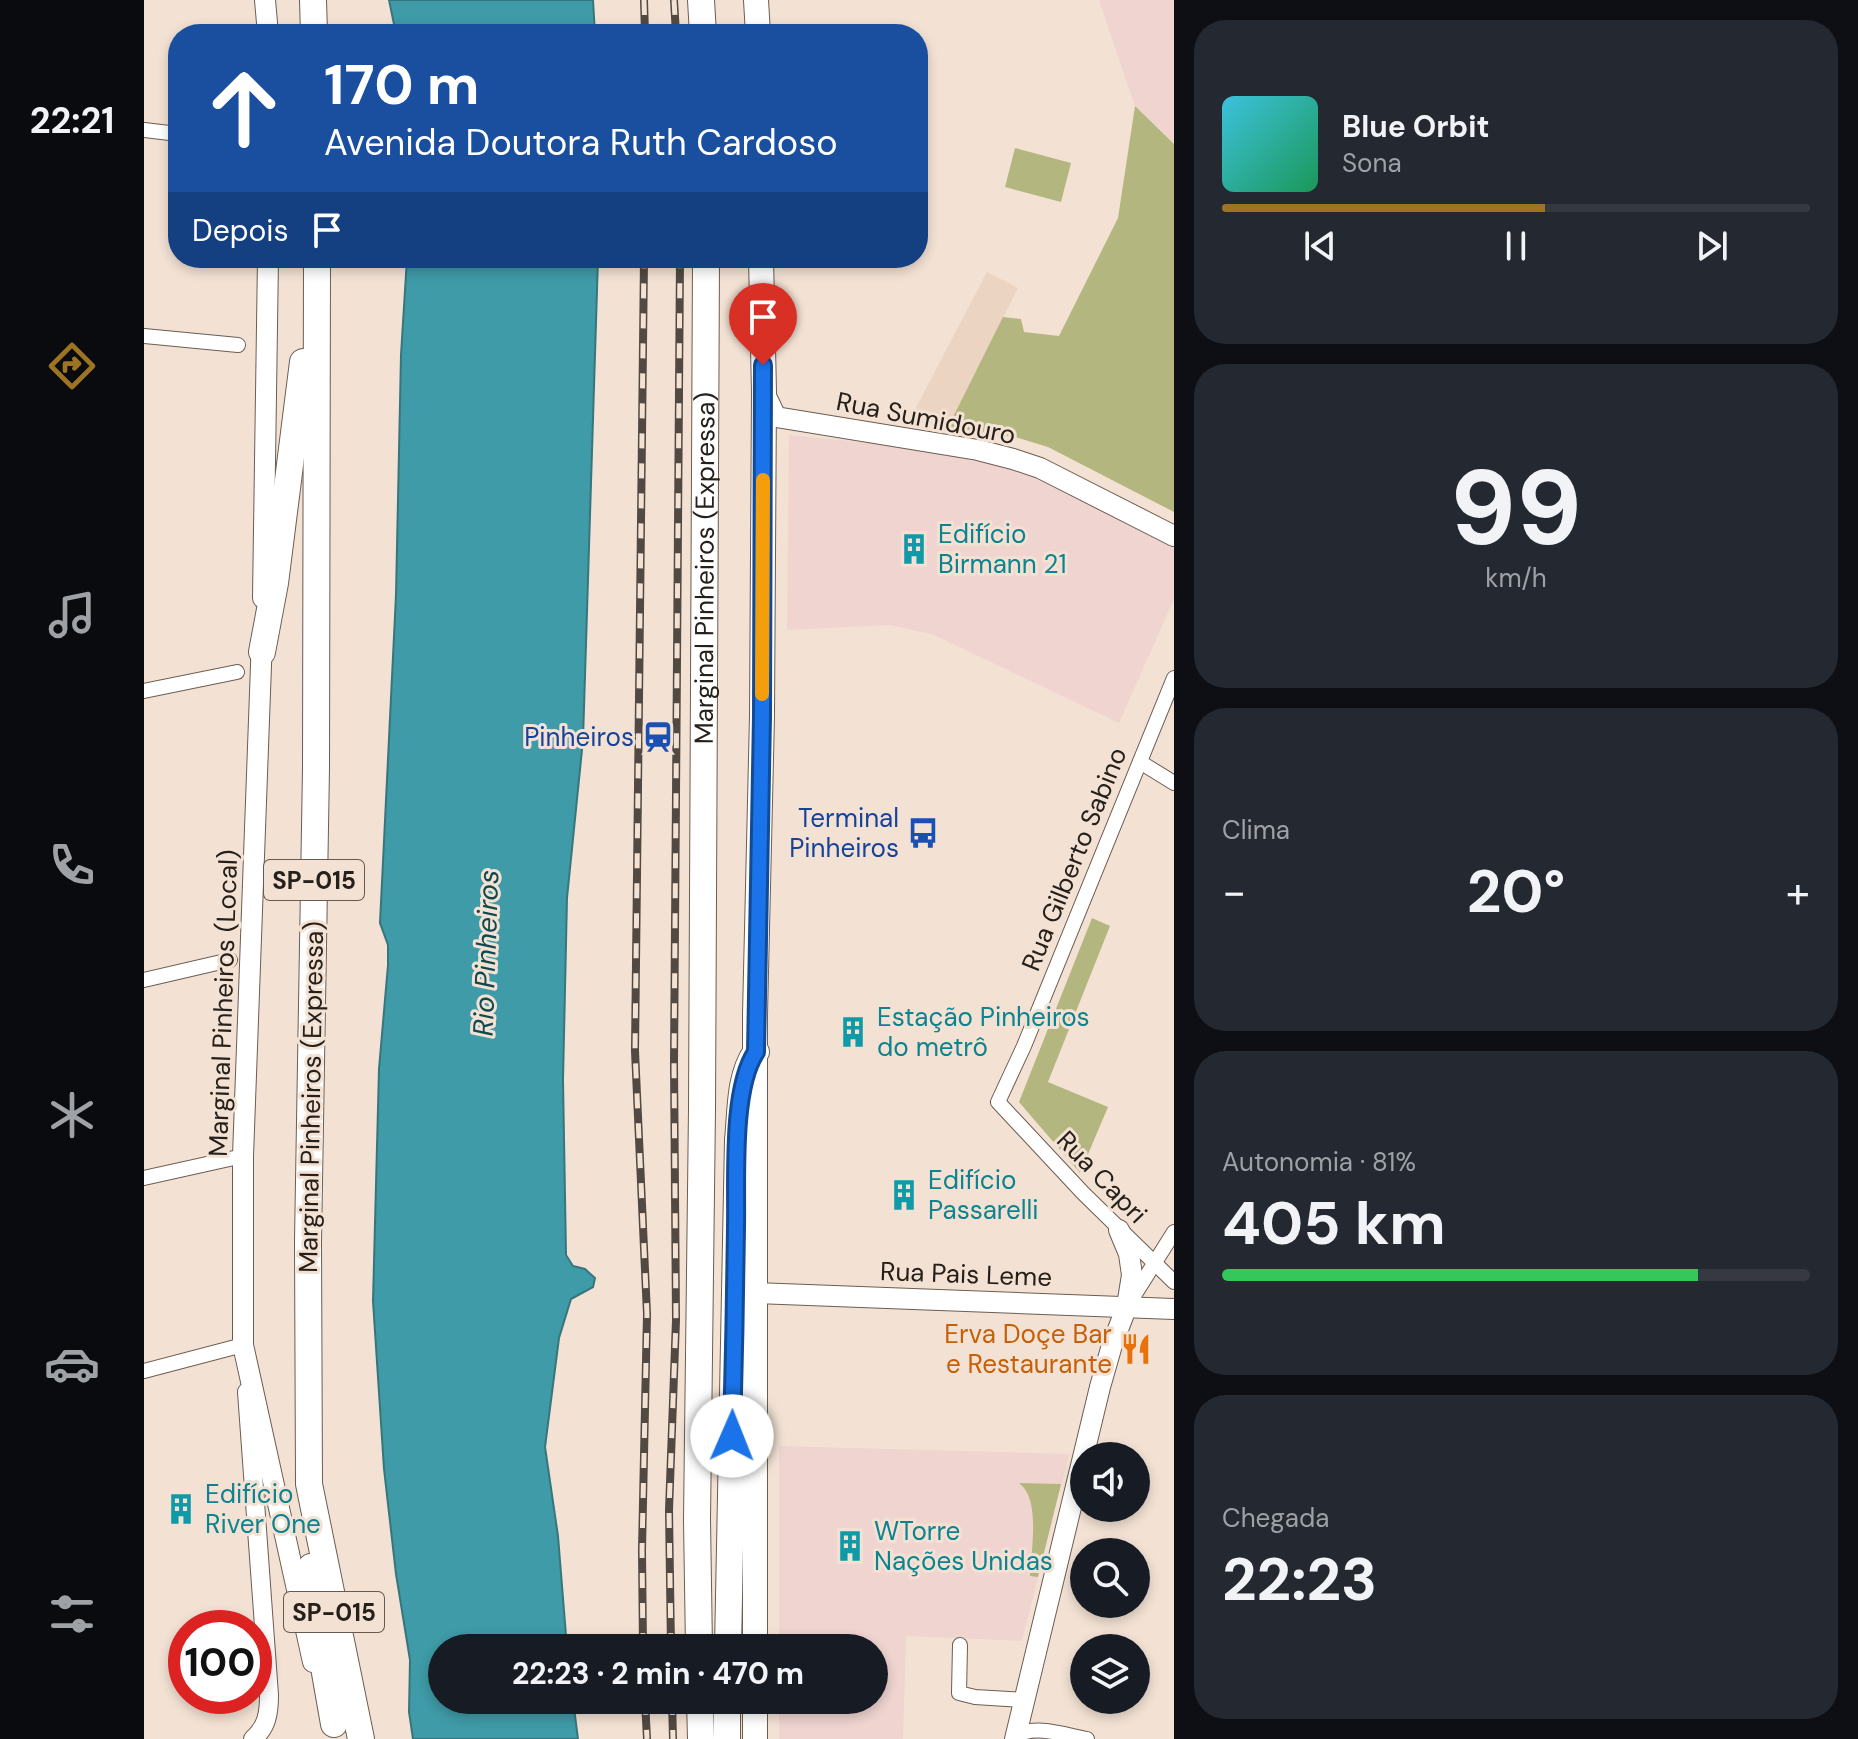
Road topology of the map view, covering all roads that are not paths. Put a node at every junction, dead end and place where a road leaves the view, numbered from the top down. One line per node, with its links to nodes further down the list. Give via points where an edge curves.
1 (265, 0): 5 (main road)
2 (313, 0): 6 (highway)
3 (701, 0): 7 (highway)
4 (756, 0): 8 (highway)
5 (267, 24)
6 (314, 24)
7 (702, 24)
8 (757, 24)
9 (144, 130): 10 (street)
10 (168, 133)
11 (268, 268): 20 (main road, Marginal Pinheiros (Local))
12 (317, 268): 20 (highway)
13 (317, 268): 41 (highway, Marginal Pinheiros (Expressa) / SP-015)
14 (706, 268): 42 (highway, Marginal Pinheiros (Expressa))
15 (761, 268): 18 (highway)
16 (144, 336): 17 (street)
17 (238, 345)
18 (764, 392): 19 (main road, Rua Sumidouro, via 776,417 978,450 1040,468); 28 (highway)
19 (1174, 536)
20 (262, 652): 30 (main road, Marginal Pinheiros (Local))
21 (237, 672): 23 (street)
22 (1174, 678): 24 (street, Rua Gilberto Sabino)
23 (144, 691)
24 (1140, 762): 25 (street); 29 (street, Rua Gilberto Sabino)
25 (1174, 783)
26 (230, 960): 27 (street)
27 (144, 980)
28 (756, 1052): 36 (highway); 43 (highway, via 743,1087 738,1140)
29 (998, 1102): 32 (street, Rua Capri)
30 (243, 1156): 31 (street); 39 (main road, Marginal Pinheiros (Local))
31 (144, 1178)
32 (1119, 1230): 34 (street, Rua Capri); 37 (main road, via 1132,1275)
33 (1174, 1232): 34 (street)
34 (1155, 1265): 35 (street, Rua Capri); 37 (street)
35 (1174, 1282)
36 (756, 1293): 37 (main road, Rua Pais Leme); 44 (highway)
37 (1127, 1306): 38 (main road, Rua Pais Leme); 46 (main road, via 1100,1387)
38 (1174, 1309)
39 (244, 1352): 40 (street); 50 (main road, Marginal Pinheiros (Local), via 301,1617); 52 (street, via 269,1695 266,1725)
40 (144, 1371)
41 (309, 1484): 50 (highway, via 314,1605); 53 (highway, Marginal Pinheiros (Expressa) / SP-015)
42 (699, 1634)
43 (728, 1634)
44 (755, 1634)
45 (960, 1645): 46 (street, via 959,1693)
46 (1024, 1700): 51 (main road)
47 (700, 1714): 54 (highway)
48 (727, 1714): 55 (highway)
49 (755, 1714): 56 (highway)
50 (336, 1732)
51 (1016, 1738): 57 (street, via 1025,1730 1036,1730)
52 (253, 1739)
53 (361, 1739)
54 (701, 1739)
55 (727, 1739)
56 (755, 1739)
57 (1087, 1739)

